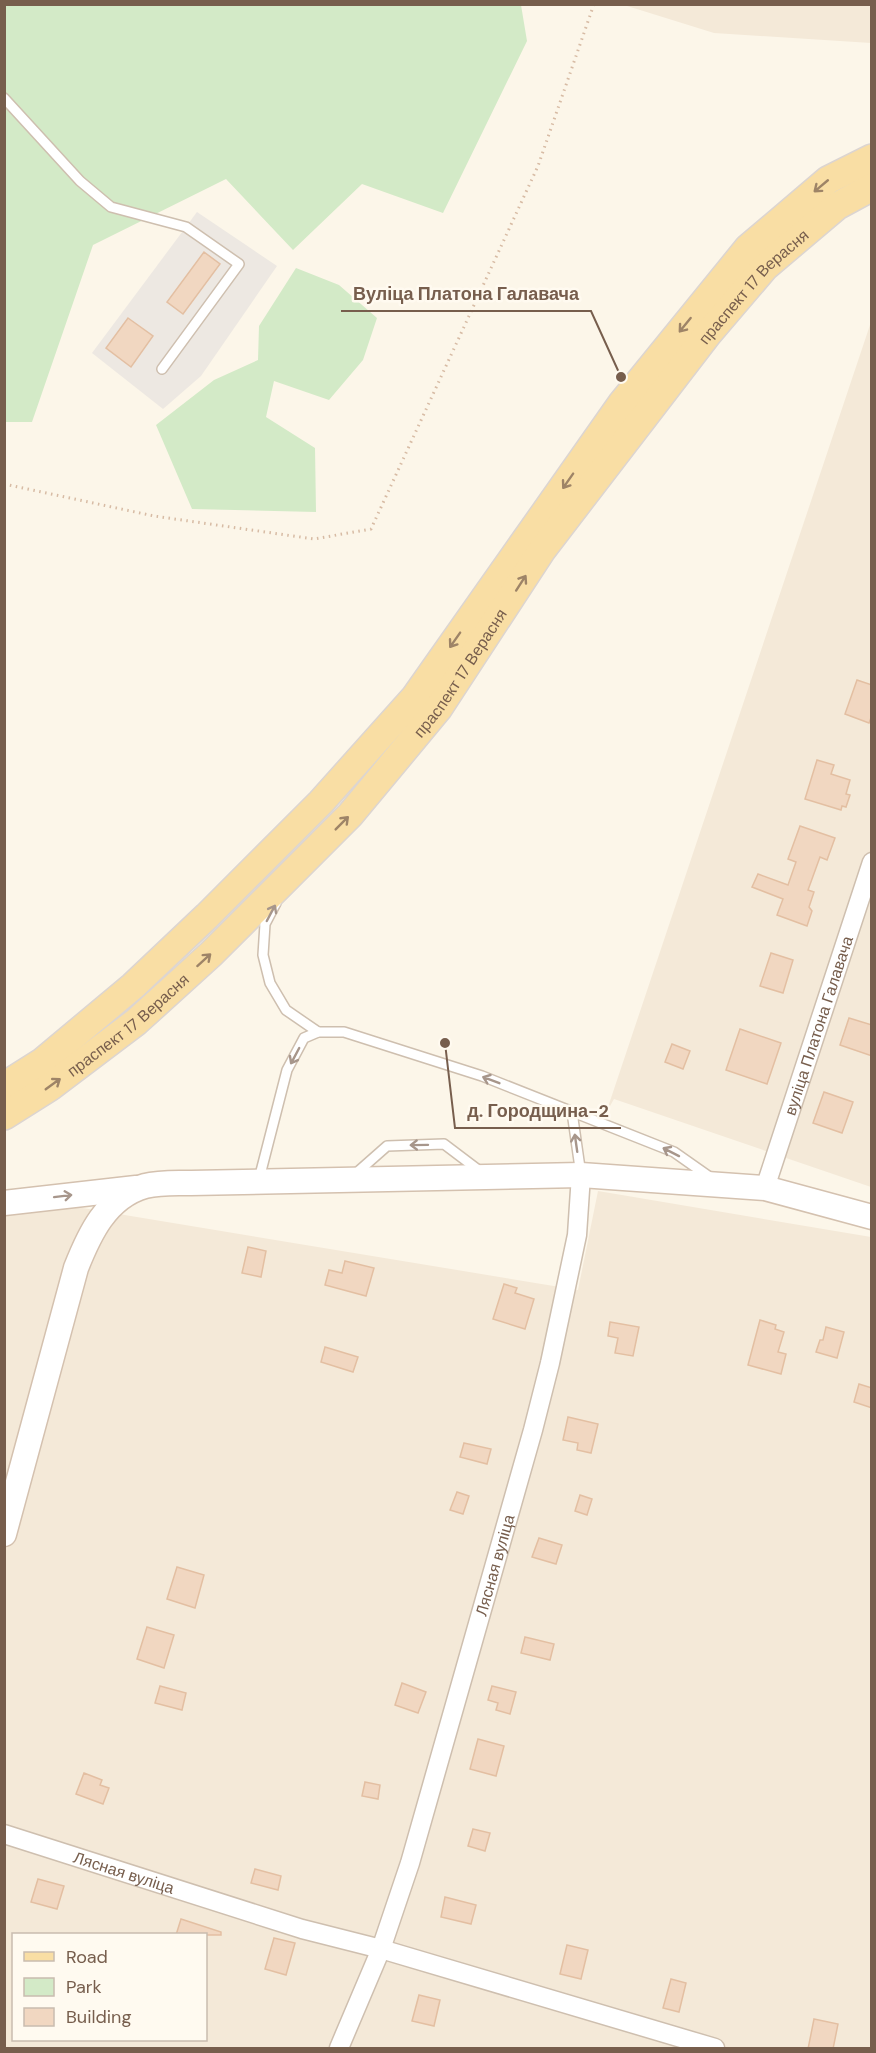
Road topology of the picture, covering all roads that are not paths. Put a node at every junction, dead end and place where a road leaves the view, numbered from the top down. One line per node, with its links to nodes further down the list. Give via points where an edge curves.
1 (4, 98): 4 (lane, via 81,181 111,207 186,227 239,264)
2 (872, 158): 8 (main road, праспект 17 Верасня, one-way to 8, via 828,180 748,248 622,403 415,697 321,802 133,986 42,1062)
3 (872, 187): 6 (main road, праспект 17 Верасня, one-way to 3, via 350,815 438,709 542,550 707,335 765,267 837,206)
4 (162, 369)
5 (872, 862): 17 (street, вуліца Платона Галавача)
6 (292, 874): 7 (lane, one-way to 6, via 286,1010 270,983 263,955 265,924); 10 (main road, праспект 17 Верасня, one-way to 6, via 50,1087 136,1022)
7 (318, 1032): 9 (lane, one-way to 7, via 482,1076 344,1032); 14 (lane, one-way to 14, via 304,1038 287,1070)
8 (4, 1086)
9 (572, 1112): 11 (lane, one-way to 9); 15 (lane, one-way to 9, via 674,1152)
10 (4, 1116)
11 (581, 1175): 12 (street); 15 (street); 22 (street, Лясная вуліца, via 577,1235 533,1430 410,1863)
12 (488, 1177): 13 (street); 13 (lane, one-way to 13, via 444,1144 387,1146)
13 (349, 1179): 14 (street)
14 (258, 1181): 16 (street)
15 (720, 1185): 17 (street)
16 (143, 1187): 18 (street, one-way to 16); 20 (street, via 102,1215 83,1249)
17 (765, 1188): 19 (street)
18 (4, 1203)
19 (872, 1217)
20 (4, 1534)
21 (4, 1834): 22 (street, Лясная вуліца, via 302,1929)
22 (381, 1949): 23 (street, Лясная вуліца); 24 (street, Лясная вуліца)
23 (708, 2047)
24 (339, 2049)

